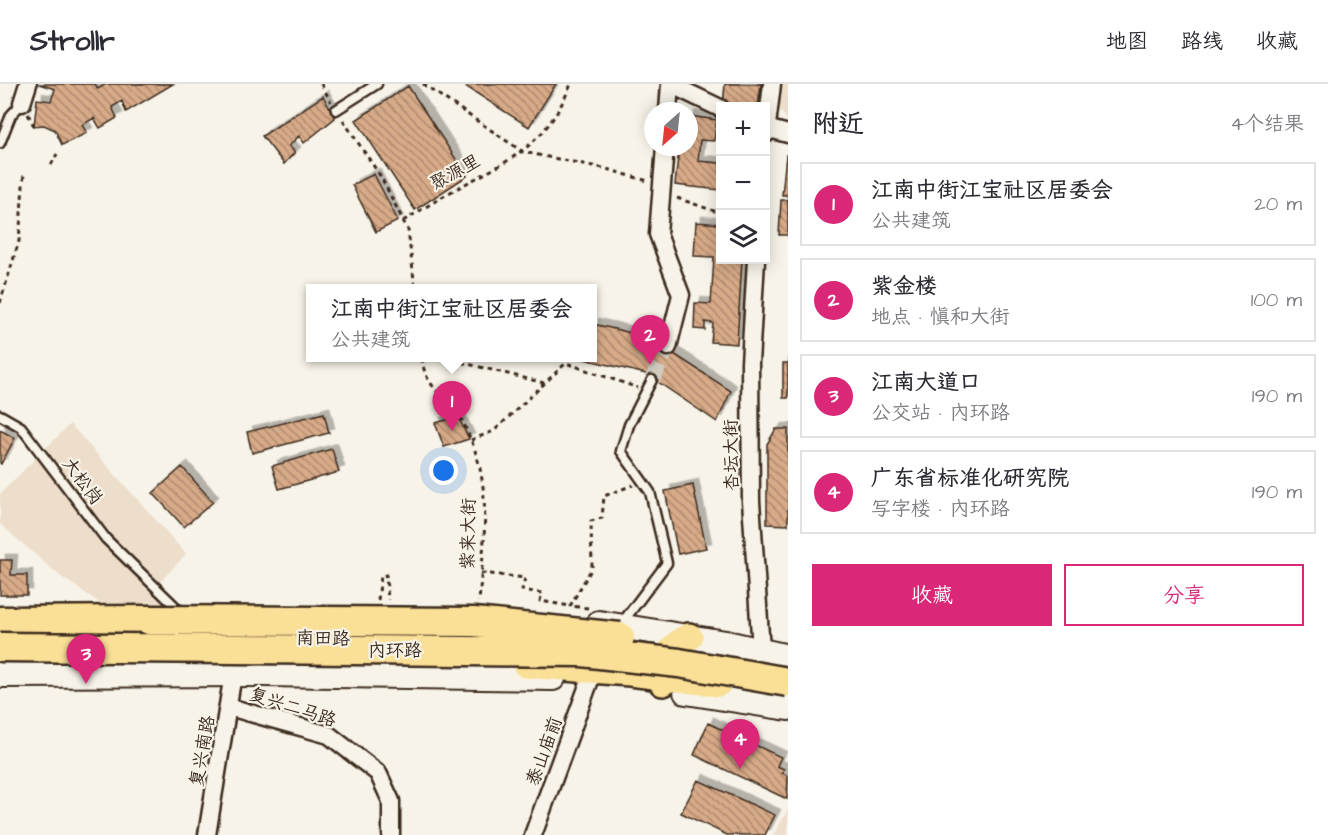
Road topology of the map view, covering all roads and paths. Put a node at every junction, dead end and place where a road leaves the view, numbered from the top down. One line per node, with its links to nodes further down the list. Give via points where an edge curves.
1 (28, 84): 10 (street)
2 (321, 84): 12 (path)
3 (377, 84): 12 (lane)
4 (423, 84): 16 (path, 聚源里)
5 (571, 84): 16 (path, via 542,134)
6 (670, 84): 8 (street); 11 (street)
7 (772, 84): 9 (street)
8 (669, 102)
9 (770, 102)
10 (22, 103): 15 (lane, via 11,115)
11 (716, 106)
12 (336, 110): 22 (path, via 381,177)
13 (770, 129): 14 (street)
14 (788, 134)
15 (0, 142)
16 (523, 152): 20 (path, 聚源里); 22 (path, 聚源里)
17 (57, 153): 19 (path)
18 (664, 156): 26 (street, via 658,234 681,295)
19 (51, 165)
20 (603, 168)
21 (24, 172): 25 (path, via 19,241)
22 (403, 221): 24 (path, via 408,230)
23 (756, 264): 50 (street, 杏坛大街, via 750,363 751,490)
24 (415, 284)
25 (0, 303)
26 (668, 347)
27 (423, 362): 33 (path, 紫来大街, via 428,383 457,411)
28 (463, 362): 30 (path)
29 (652, 380): 31 (lane)
30 (544, 384): 31 (path, via 566,363); 33 (path, via 494,431)
31 (646, 390): 34 (lane, via 621,451)
32 (0, 415): 38 (lane, 大松岗, via 21,427 106,539)
33 (471, 440): 35 (path, 紫来大街, via 486,505)
34 (643, 481): 36 (path, via 604,496 602,518 591,521 590,576); 44 (lane, via 650,492 667,563)
35 (481, 573): 36 (path, via 525,578 522,590 542,593 540,601); 39 (path, 紫来大街)
36 (570, 606): 40 (path)
37 (382, 607): 37 (path, via 381,576 386,575); 39 (main road); 42 (main road)
38 (177, 608): 41 (main road); 42 (main road)
39 (476, 608): 45 (main road)
40 (590, 608)
41 (0, 610)
42 (295, 610): 47 (main road)
43 (0, 621): 61 (highway, bridge, via 474,622 653,643)
44 (620, 625): 45 (main road); 48 (main road)
45 (509, 627): 47 (main road, 南田路); 51 (main road, 南田路)
46 (0, 635): 47 (main road, 南田路)
47 (271, 637)
48 (689, 637): 50 (main road); 56 (main road, via 677,644)
49 (0, 647): 63 (highway, 内环路, bridge, via 582,652 679,663)
50 (761, 650): 52 (main road)
51 (547, 653): 54 (main road, 南田路); 56 (main road, 南田路)
52 (788, 657)
53 (0, 662): 54 (main road, 南田路); 64 (highway, 内环路, via 510,664 635,674)
54 (494, 663): 60 (main road)
55 (0, 667): 59 (main road)
56 (665, 673): 61 (main road, 南田路); 62 (main road); 64 (main road, 南田路); 66 (main road)
57 (233, 674): 59 (main road); 60 (main road); 65 (street, 复兴南路)
58 (0, 675): 59 (main road)
59 (31, 675)
60 (451, 675): 62 (main road)
61 (788, 675)
62 (590, 680): 69 (street, 泰山庙前)
63 (788, 682)
64 (788, 694)
65 (229, 707): 67 (street, 复兴南路); 68 (street, 复兴二马路, via 329,735 378,773 392,801)
66 (788, 708)
67 (207, 835)
68 (391, 835)
69 (533, 835)

